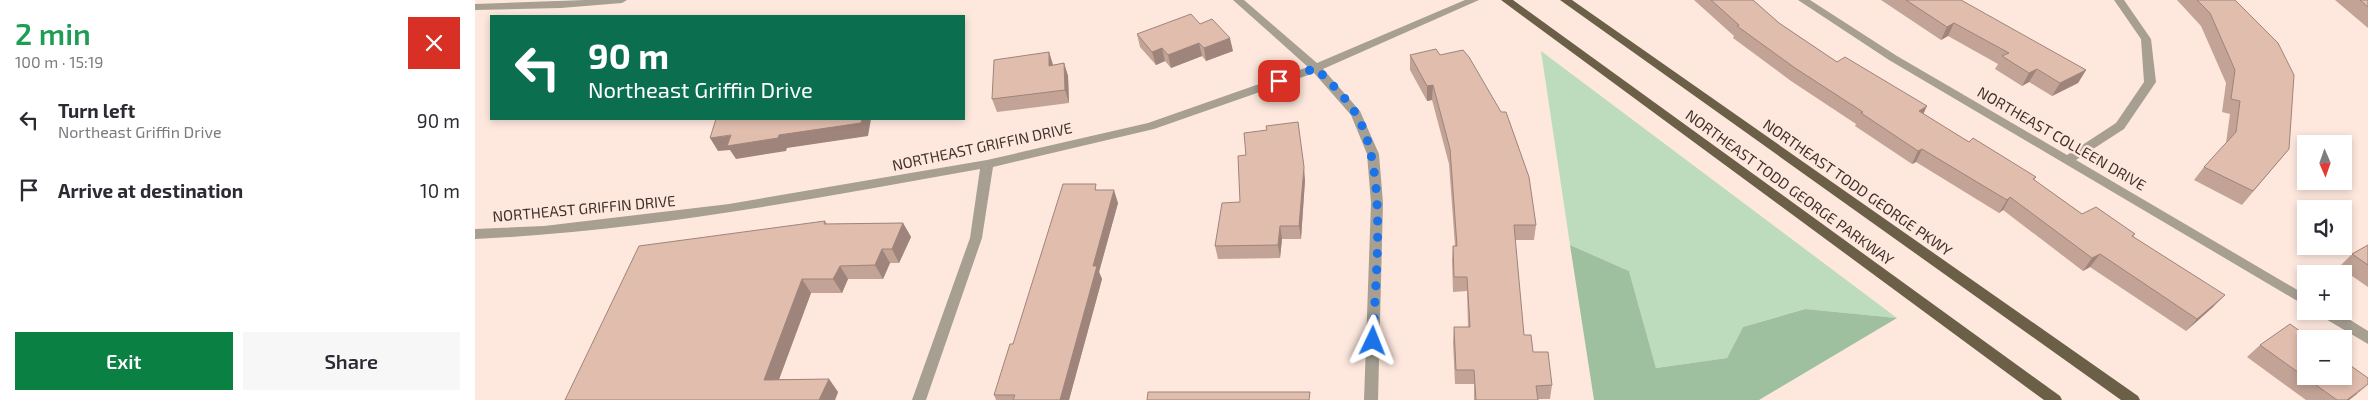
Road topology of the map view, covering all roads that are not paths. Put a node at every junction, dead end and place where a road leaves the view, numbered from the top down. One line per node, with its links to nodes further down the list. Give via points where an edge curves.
1 (622, 0): 8 (street)
2 (1238, 0): 9 (street)
3 (1474, 0): 9 (street, NORTHEAST GRIFFIN DRIVE)
4 (1506, 0): 18 (main road, NORTHEAST TODD GEORGE PARKWAY)
5 (1565, 0): 19 (main road, NORTHEAST TODD GEORGE PKWY)
6 (1803, 0): 10 (street, NORTHEAST COLLEEN DRIVE, via 1893,58)
7 (2119, 0): 10 (street, via 2146,39 2150,82 2120,126)
8 (475, 7)
9 (1316, 68): 11 (street, NORTHEAST GRIFFIN DRIVE, via 1150,126); 17 (street, via 1356,114 1373,154 1377,203)
10 (2068, 160): 13 (street, NORTHEAST COLLEEN DRIVE)
11 (987, 164): 12 (street, NORTHEAST GRIFFIN DRIVE, via 729,210 544,231); 16 (street, via 976,238)
12 (475, 234)
13 (2297, 296)
14 (2339, 320): 15 (street)
15 (2368, 338)
16 (919, 400)
17 (1371, 400)
18 (2055, 400)
19 (2133, 400)

